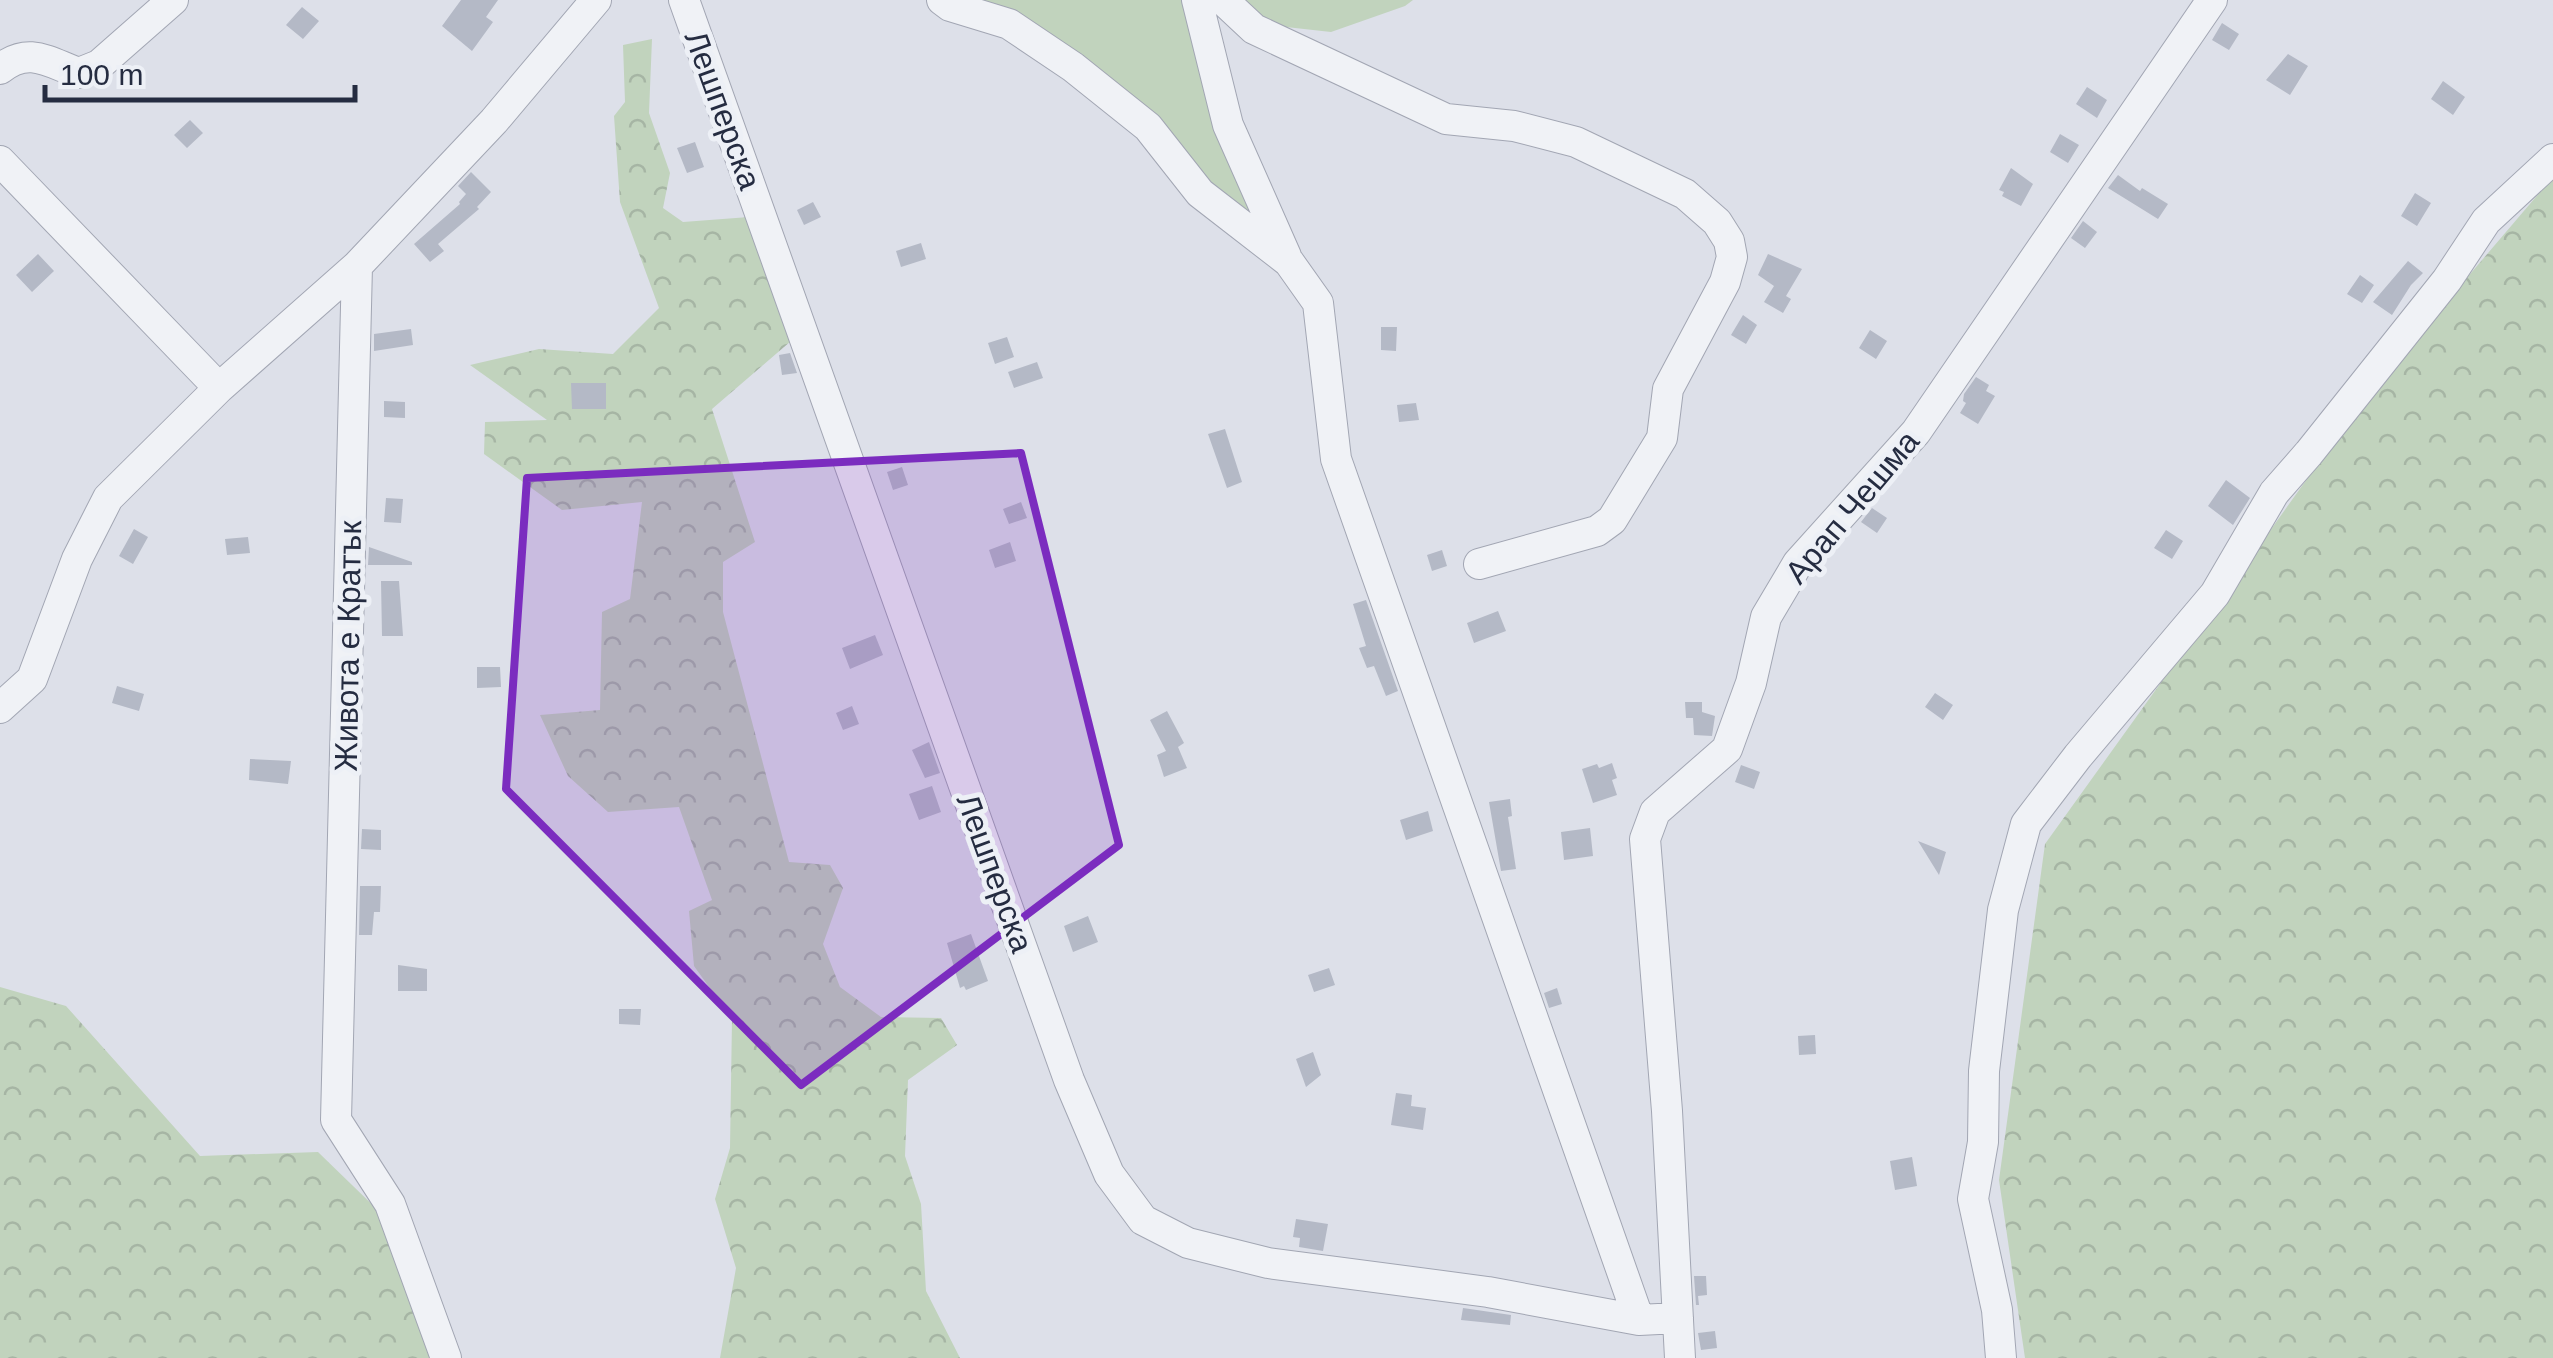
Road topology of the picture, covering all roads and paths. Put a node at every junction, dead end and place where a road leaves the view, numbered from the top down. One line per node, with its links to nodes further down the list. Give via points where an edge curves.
1 (172, 0): 8 (street, via 99,65 79,72 33,56)
2 (596, 0): 12 (street)
3 (684, 0): 17 (street, Лешперска, via 1069,1080 1110,1174 1143,1220 1188,1242 1268,1263)
4 (942, 0): 11 (street, via 1009,24 1074,67 1148,127 1200,193)
5 (1196, 0): 11 (street, via 1228,125)
6 (1222, 0): 14 (street, via 1254,29 1446,119 1514,126 1576,142 1630,166 1684,194 1729,241 1725,282 1668,389 1662,438 1612,520 1597,532)
7 (2212, 0): 16 (street, Арап Чешма, via 1916,432 1798,563 1766,618 1727,749 1655,812 1645,839)
8 (0, 69)
9 (2553, 159): 20 (street, via 2486,222 2274,493 2214,594 2026,824 2003,910 1974,1199)
10 (0, 161): 13 (street)
11 (1289, 262): 17 (street, via 1318,303 1336,459)
12 (357, 266): 13 (street); 18 (street, Живота е Кратък, via 336,1120 390,1204)
13 (219, 388): 15 (street, via 108,498 77,558 32,679)
14 (1479, 564)
15 (0, 708)
16 (1678, 1318): 17 (street, Лешперска); 19 (street, Арап Чешма)
17 (1639, 1320)
18 (446, 1358)
19 (1680, 1358)
20 (2001, 1358)

